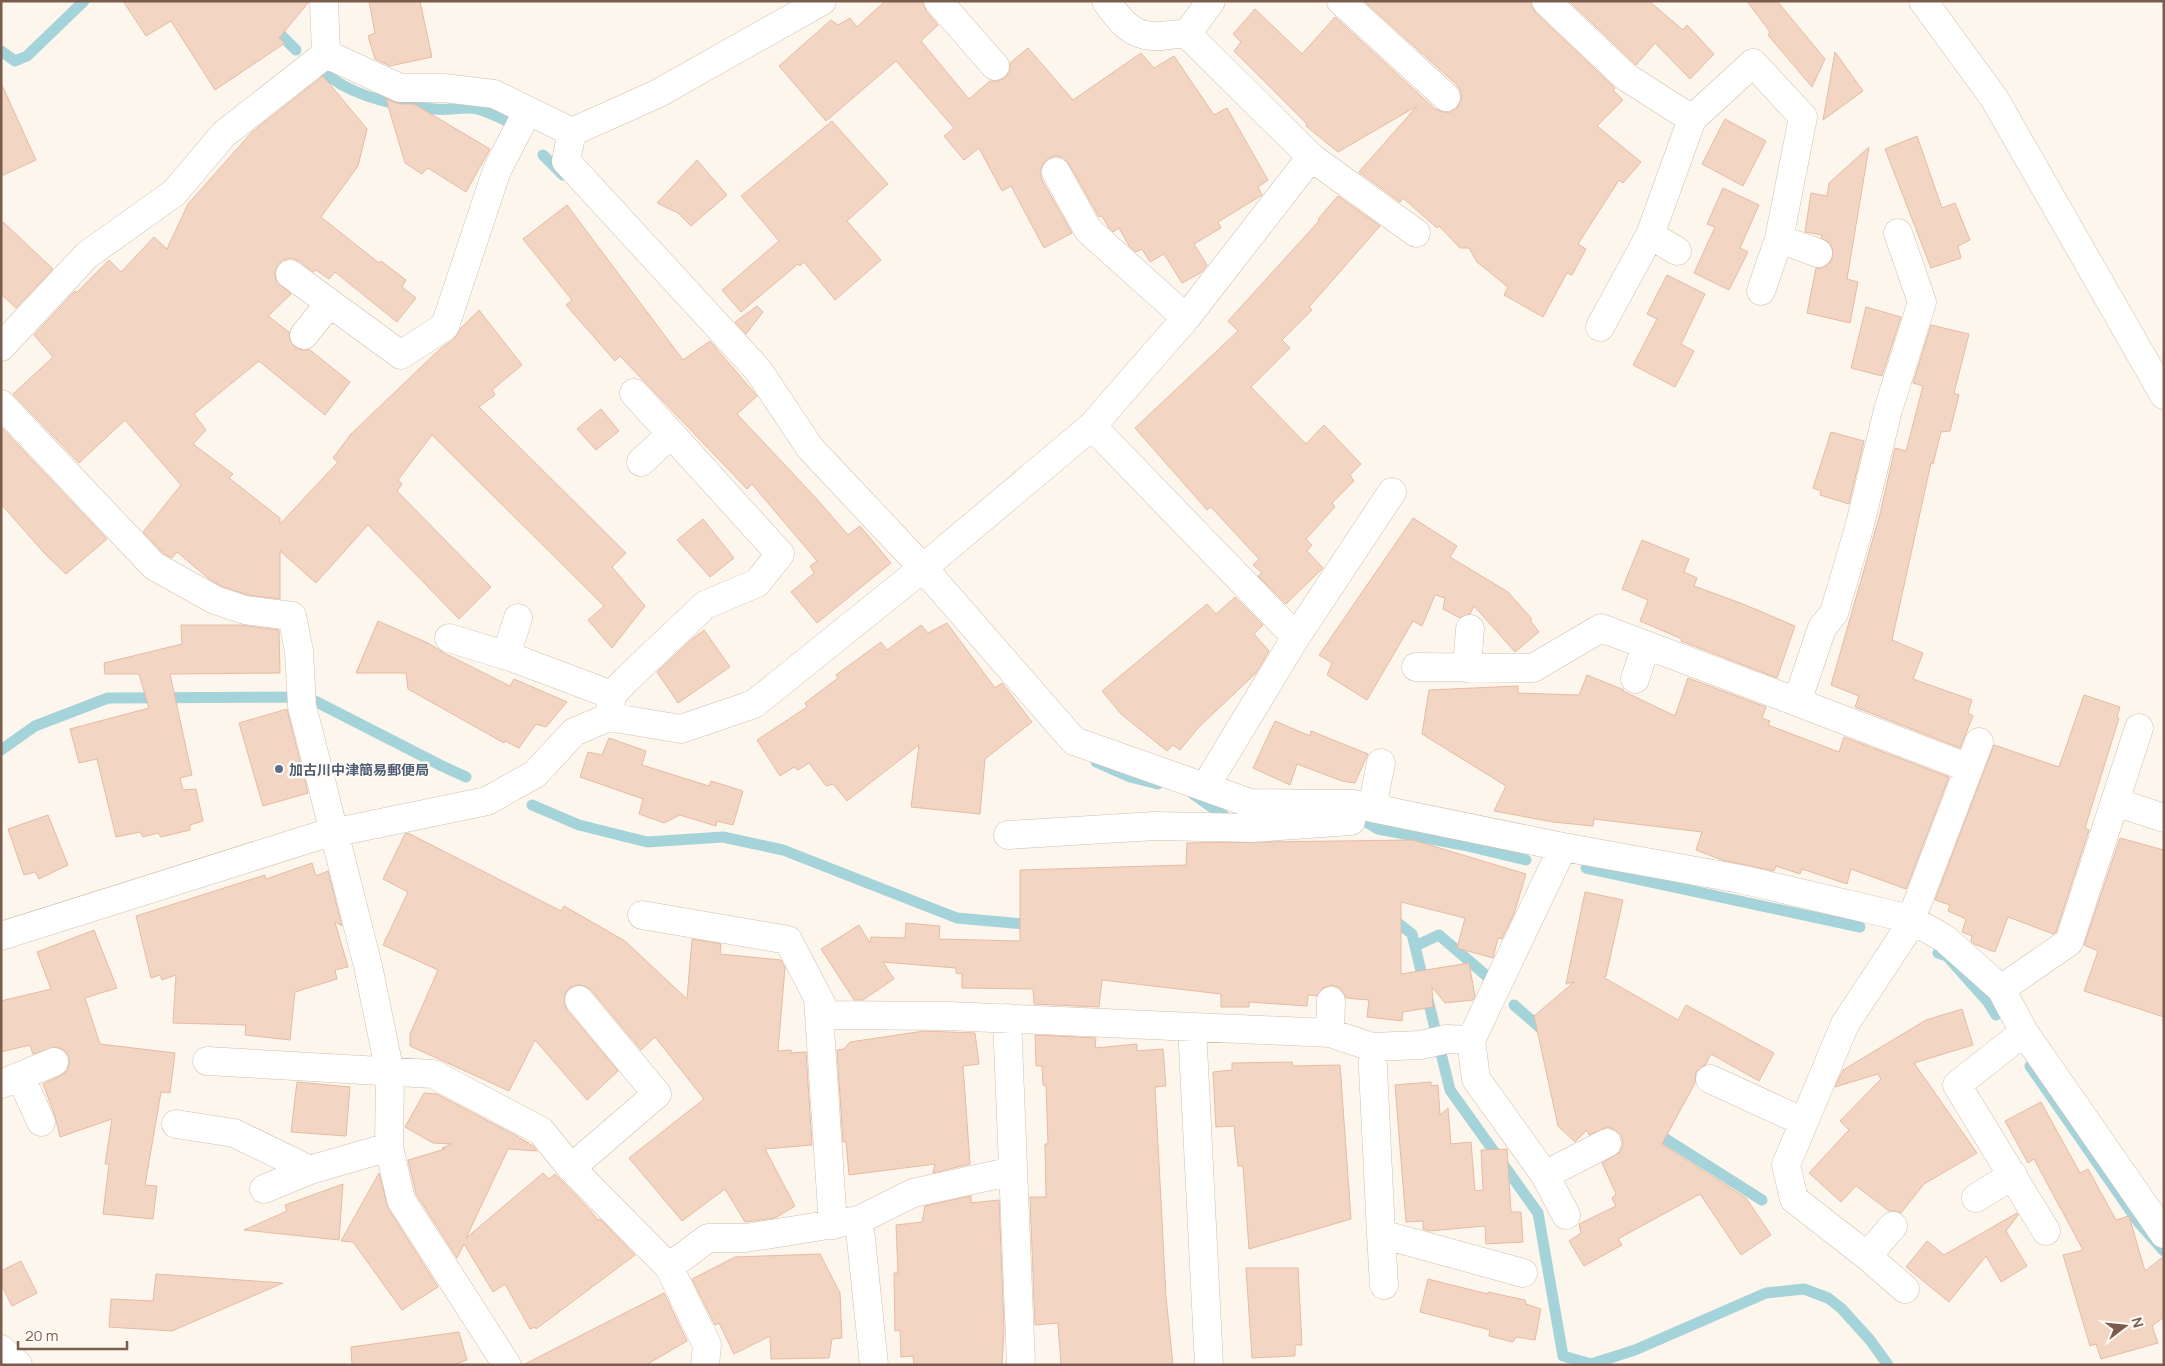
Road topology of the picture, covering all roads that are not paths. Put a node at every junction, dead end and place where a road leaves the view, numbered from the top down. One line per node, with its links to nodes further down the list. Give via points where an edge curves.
1 (324, 1): 10 (street)
2 (822, 1): 15 (street, via 657,94)
3 (938, 1): 11 (street)
4 (1106, 1): 9 (street, via 1119,20 1132,31 1151,36)
5 (1211, 1): 9 (street)
6 (1341, 1): 12 (street)
7 (1546, 1): 14 (street, via 1626,77)
8 (1923, 1): 32 (street, via 1994,98)
9 (1187, 34): 16 (street)
10 (326, 54): 13 (street, via 400,88 444,88 494,94); 30 (street, via 224,134 174,193 87,255)
11 (995, 66)
12 (1446, 97)
13 (527, 112): 15 (street); 26 (street, via 497,170 445,326 401,355)
14 (1692, 119): 20 (street); 21 (street, via 1753,63 1803,117)
15 (572, 132): 38 (street, via 566,161 758,370 810,448)
16 (1311, 157): 18 (street); 27 (street)
17 (1056, 172): 27 (street, via 1088,230)
18 (1416, 233)
19 (1898, 233): 48 (street, via 1922,302 1888,410 1834,613 1822,628)
20 (1650, 235): 22 (street); 28 (street)
21 (1779, 239): 23 (street); 25 (street)
22 (1677, 251)
23 (1818, 253)
24 (290, 274): 26 (street)
25 (1761, 291)
26 (330, 303): 29 (street)
27 (1186, 318): 34 (street)
28 (1600, 326)
29 (304, 335)
30 (1, 346)
31 (634, 393): 35 (street)
32 (2164, 395)
33 (1, 404): 58 (street, via 154,566 215,600 246,610 292,616 299,651 301,696)
34 (1092, 426): 38 (street); 41 (street)
35 (671, 434): 36 (street); 49 (street, via 780,554 757,583 705,605)
36 (641, 462)
37 (1392, 492): 41 (street)
38 (923, 568): 49 (street, via 754,704 681,729); 54 (street, via 1074,741)
39 (518, 618): 44 (street)
40 (1470, 629): 46 (street)
41 (1296, 637): 54 (street)
42 (449, 638): 44 (street)
43 (1646, 645): 46 (street, via 1601,628 1533,668); 47 (street); 48 (street)
44 (506, 656): 49 (street)
45 (1416, 667): 46 (street)
46 (1467, 668)
47 (1634, 679)
48 (1796, 702): 53 (street)
49 (610, 706): 58 (street, via 574,732 534,774 487,801)
50 (2139, 728): 55 (street)
51 (1979, 742): 53 (street)
52 (1380, 762): 56 (street)
53 (1969, 768): 62 (street)
54 (1204, 787): 56 (street, via 1250,803)
55 (2115, 802): 57 (street); 64 (street, via 2069,942)
56 (1363, 806): 59 (street, via 1351,821 1253,828 1155,826); 60 (street)
57 (2164, 818)
58 (336, 832): 63 (street); 76 (street)
59 (1008, 834)
60 (1563, 847): 62 (street, via 1740,878); 72 (street)
61 (642, 914): 65 (street, via 788,940)
62 (1911, 919): 64 (street, via 1945,940); 80 (street, via 1845,1024)
63 (1, 936)
64 (2002, 989): 70 (street)
65 (818, 998): 68 (street, via 827,1015); 93 (street)
66 (579, 1000): 84 (street, via 657,1094)
67 (1331, 1001): 71 (street)
68 (1007, 1018): 69 (street); 86 (street)
69 (1192, 1027): 71 (street); 109 (street)
70 (2024, 1032): 88 (street, via 1957,1085); 97 (street)
71 (1330, 1033): 73 (street)
72 (1446, 1041): 73 (street); 87 (street)
73 (1372, 1047): 96 (street)
74 (207, 1061): 76 (street)
75 (54, 1062): 78 (street)
76 (390, 1073): 83 (street); 84 (street, via 433,1074 442,1078 542,1131)
77 (1710, 1078): 80 (street)
78 (11, 1080): 79 (street)
79 (41, 1122)
80 (1804, 1122): 98 (street, via 1786,1165 1794,1199)
81 (176, 1124): 85 (street, via 234,1133)
82 (1607, 1143): 87 (street)
83 (389, 1147): 85 (street); 105 (street, via 401,1200)
84 (571, 1168): 99 (street)
85 (310, 1170): 89 (street)
86 (1013, 1171): 92 (street, via 913,1194); 108 (street)
87 (1545, 1175): 91 (street)
88 (2013, 1175): 90 (street); 95 (street)
89 (264, 1189)
90 (1976, 1198)
91 (1566, 1215)
92 (859, 1220): 93 (street); 107 (street)
93 (833, 1225): 99 (street, via 746,1238 708,1238)
94 (1893, 1226): 98 (street)
95 (2046, 1231)
96 (1381, 1234): 100 (street); 101 (street)
97 (2164, 1234)
98 (1867, 1256): 102 (street)
99 (668, 1267): 106 (street, via 707,1346)
100 (1523, 1273)
101 (1384, 1285)
102 (1905, 1289)
103 (1, 1349): 104 (street)
104 (18, 1365)
105 (508, 1365)
106 (705, 1365)
107 (874, 1365)
108 (1021, 1365)
109 (1209, 1365)

